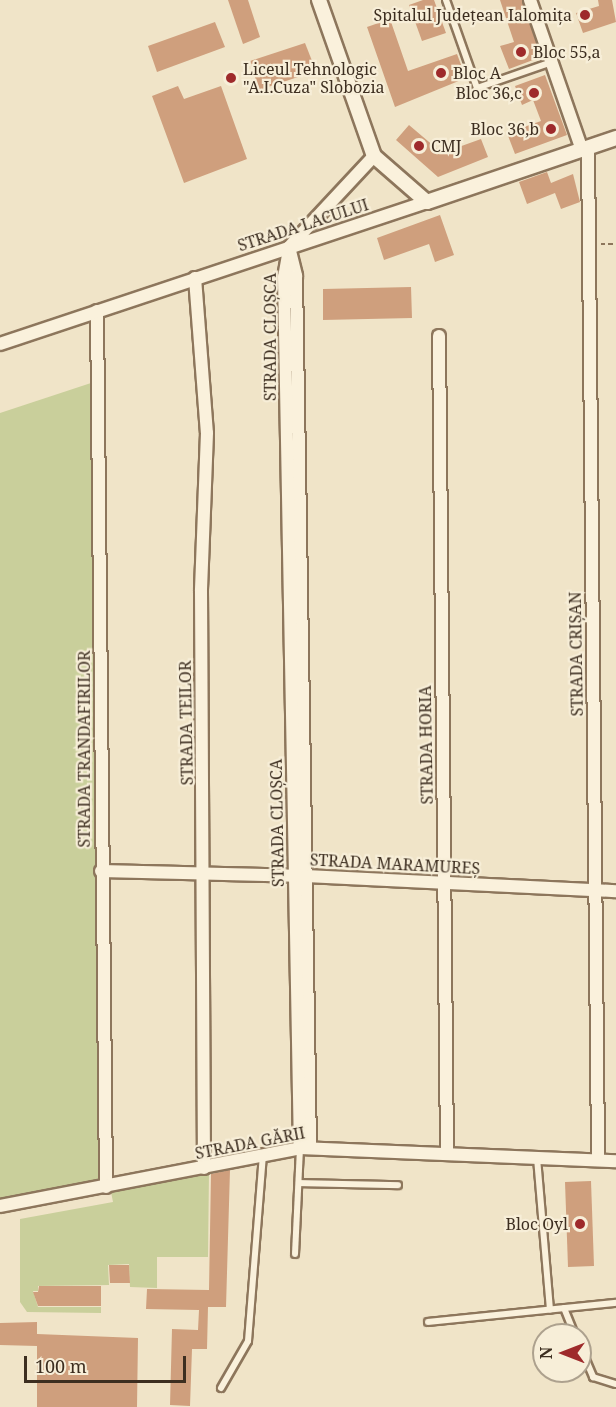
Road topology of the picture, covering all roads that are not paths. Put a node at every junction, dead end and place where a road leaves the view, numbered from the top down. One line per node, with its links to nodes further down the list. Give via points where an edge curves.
1 (319, 0): 7 (street)
2 (446, 0): 4 (lane, via 477,88)
3 (530, 0): 4 (street, STRADA CRIȘAN)
4 (552, 62): 6 (street, STRADA CRIȘAN)
5 (616, 138): 6 (street, STRADA LACULUI)
6 (585, 149): 8 (street, STRADA LACULUI); 18 (street, STRADA CRIȘAN)
7 (374, 156): 8 (street); 9 (street)
8 (428, 202): 9 (street, STRADA LACULUI)
9 (289, 247): 10 (street, STRADA LACULUI); 16 (street, STRADA CLOȘCA, via 284,277)
10 (195, 278): 11 (street, STRADA LACULUI); 15 (street, STRADA TEILOR, via 207,433 201,591)
11 (97, 311): 13 (street, STRADA LACULUI); 14 (street, STRADA TRANDAFIRILOR)
12 (439, 336): 17 (street, STRADA HORIA)
13 (0, 344)
14 (101, 871): 15 (street, STRADA MARAMUREȘ); 29 (street, STRADA TRANDAFIRILOR)
15 (204, 873): 16 (street, STRADA MARAMUREȘ); 26 (street, STRADA TEILOR)
16 (300, 876): 17 (street, STRADA MARAMUREȘ); 20 (street, STRADA CLOȘCA)
17 (444, 883): 18 (street, STRADA MARAMUREȘ); 21 (street, STRADA HORIA)
18 (594, 890): 19 (street, STRADA MARAMUREȘ); 24 (street, STRADA CRIȘAN)
19 (616, 891)
20 (305, 1148): 21 (street, STRADA GĂRII); 22 (street, STRADA GĂRII); 27 (lane)
21 (447, 1153): 23 (street, STRADA GĂRII)
22 (263, 1156): 26 (street, STRADA GĂRII); 39 (lane, via 248,1341)
23 (537, 1158): 24 (street, STRADA GĂRII); 34 (lane)
24 (598, 1160): 25 (street, STRADA GĂRII)
25 (616, 1161)
26 (204, 1168): 29 (street, STRADA GĂRII)
27 (299, 1183): 28 (lane); 31 (lane)
28 (399, 1185)
29 (106, 1187): 30 (street, STRADA GĂRII)
30 (0, 1206)
31 (295, 1254)
32 (616, 1304): 33 (lane)
33 (564, 1308): 34 (lane); 36 (lane)
34 (550, 1309): 35 (lane)
35 (428, 1322)
36 (570, 1323)
37 (592, 1373): 38 (lane, via 594,1377)
38 (616, 1384)
39 (221, 1388)

